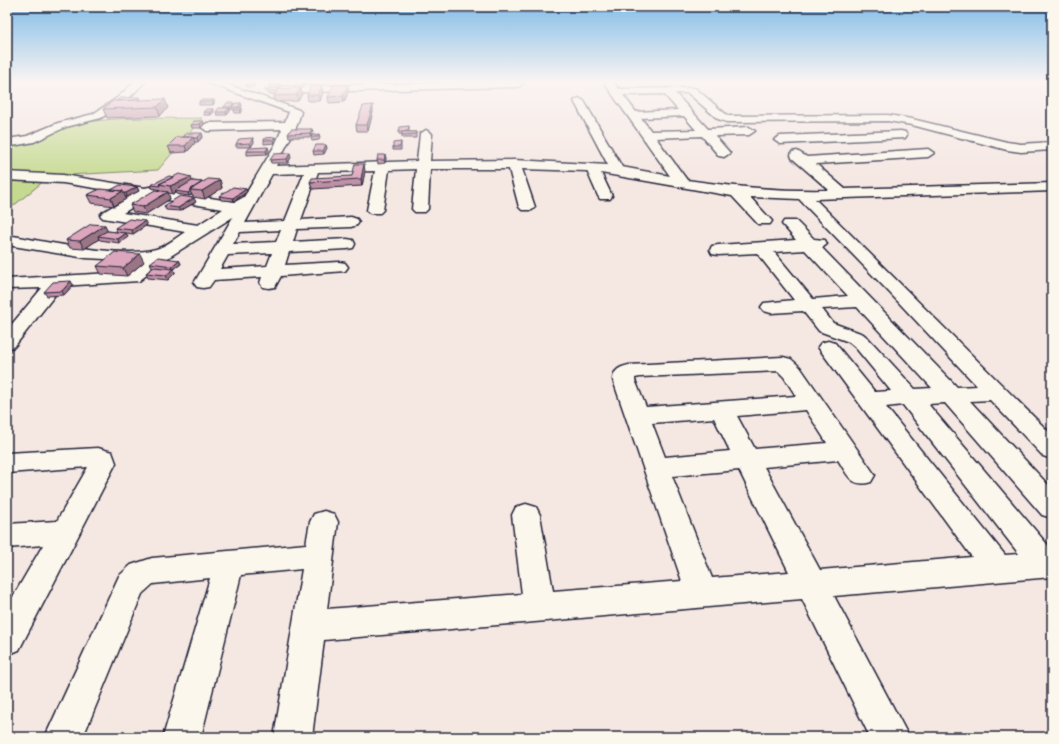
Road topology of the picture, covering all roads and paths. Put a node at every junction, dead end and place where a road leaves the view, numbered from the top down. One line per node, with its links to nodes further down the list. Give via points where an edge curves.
1 (634, 115): 16 (street)
2 (97, 116): 18 (street, via 62,125 30,139)
3 (240, 116): 10 (street)
4 (276, 116): 9 (street)
5 (293, 116): 9 (street)
6 (587, 116): 33 (street)
7 (690, 116): 13 (street)
8 (721, 116): 20 (street, via 727,119 888,118 1007,146)
9 (291, 125): 32 (street)
10 (207, 127)
11 (888, 127): 12 (street)
12 (769, 130): 13 (street); 17 (street)
13 (706, 133): 16 (street); 24 (street)
14 (426, 134): 21 (street)
15 (901, 135): 17 (street)
16 (649, 136): 35 (street)
17 (780, 140): 22 (street)
18 (7, 143)
19 (914, 144): 22 (street)
20 (1052, 146)
21 (424, 150): 23 (street); 29 (street)
22 (791, 150): 26 (street)
23 (410, 151)
24 (724, 153)
25 (928, 153): 26 (street)
26 (804, 161): 39 (street)
27 (514, 164): 29 (street); 30 (street); 43 (street)
28 (383, 166): 29 (street); 31 (street); 45 (street)
29 (424, 166): 44 (street)
30 (592, 167): 33 (street); 41 (street)
31 (313, 168): 32 (street); 49 (street)
32 (266, 170): 42 (street)
33 (617, 170): 35 (street)
34 (7, 176): 37 (street, via 63,179)
35 (682, 183): 38 (street)
36 (1052, 187): 39 (street)
37 (149, 191): 42 (street); 51 (street, via 108,215)
38 (737, 192): 40 (street); 46 (street)
39 (842, 194): 40 (street)
40 (803, 195): 53 (street)
41 (605, 196)
42 (244, 203): 50 (street); 51 (street)
43 (527, 206)
44 (420, 209)
45 (375, 210)
46 (764, 221)
47 (351, 222): 49 (street)
48 (790, 224): 55 (street)
49 (291, 225): 50 (street); 56 (street)
50 (234, 228): 58 (street)
51 (201, 230): 60 (street)
52 (7, 240): 60 (street, via 101,253 143,256)
53 (851, 242): 55 (street); 70 (street)
54 (347, 244): 56 (street)
55 (809, 244): 57 (street); 65 (street)
56 (283, 247): 58 (street); 62 (street)
57 (762, 248): 59 (street); 66 (street)
58 (221, 250): 62 (street, via 206,279)
59 (718, 250)
60 (163, 253): 63 (street, via 133,276)
61 (339, 267): 62 (street)
62 (271, 279)
63 (56, 282): 64 (street); 68 (street)
64 (7, 284)
65 (863, 301): 66 (street); 71 (street)
66 (808, 305): 67 (street); 72 (street, via 828,329 856,338 862,343)
67 (771, 307)
68 (7, 343)
69 (828, 347): 73 (street)
70 (996, 392): 71 (street); 78 (street)
71 (951, 395): 72 (street); 83 (street)
72 (910, 398): 73 (street); 90 (street)
73 (869, 400): 91 (street)
74 (813, 402): 75 (street); 76 (street, via 792,372 782,364 640,370 624,375); 77 (street)
75 (721, 409): 76 (street); 79 (street)
76 (636, 416): 81 (street)
77 (845, 450): 79 (street); 82 (street)
78 (1052, 450)
79 (745, 459): 81 (street); 92 (street)
80 (7, 463): 86 (street, via 92,457 103,459 101,468)
81 (655, 468): 93 (street)
82 (862, 475)
83 (1052, 507)
84 (526, 516): 94 (street)
85 (324, 522): 88 (street)
86 (66, 532): 87 (street); 96 (street)
87 (7, 536)
88 (320, 555): 89 (street); 95 (street)
89 (229, 564): 97 (street, via 157,570 137,576 130,586); 98 (street)
90 (1049, 565): 91 (street)
91 (998, 569): 92 (street)
92 (811, 585): 93 (street); 100 (street)
93 (702, 594): 94 (street)
94 (540, 607): 95 (street)
95 (309, 626): 99 (street)
96 (7, 640)
97 (64, 737)
98 (182, 737)
99 (293, 737)
100 (890, 737)

